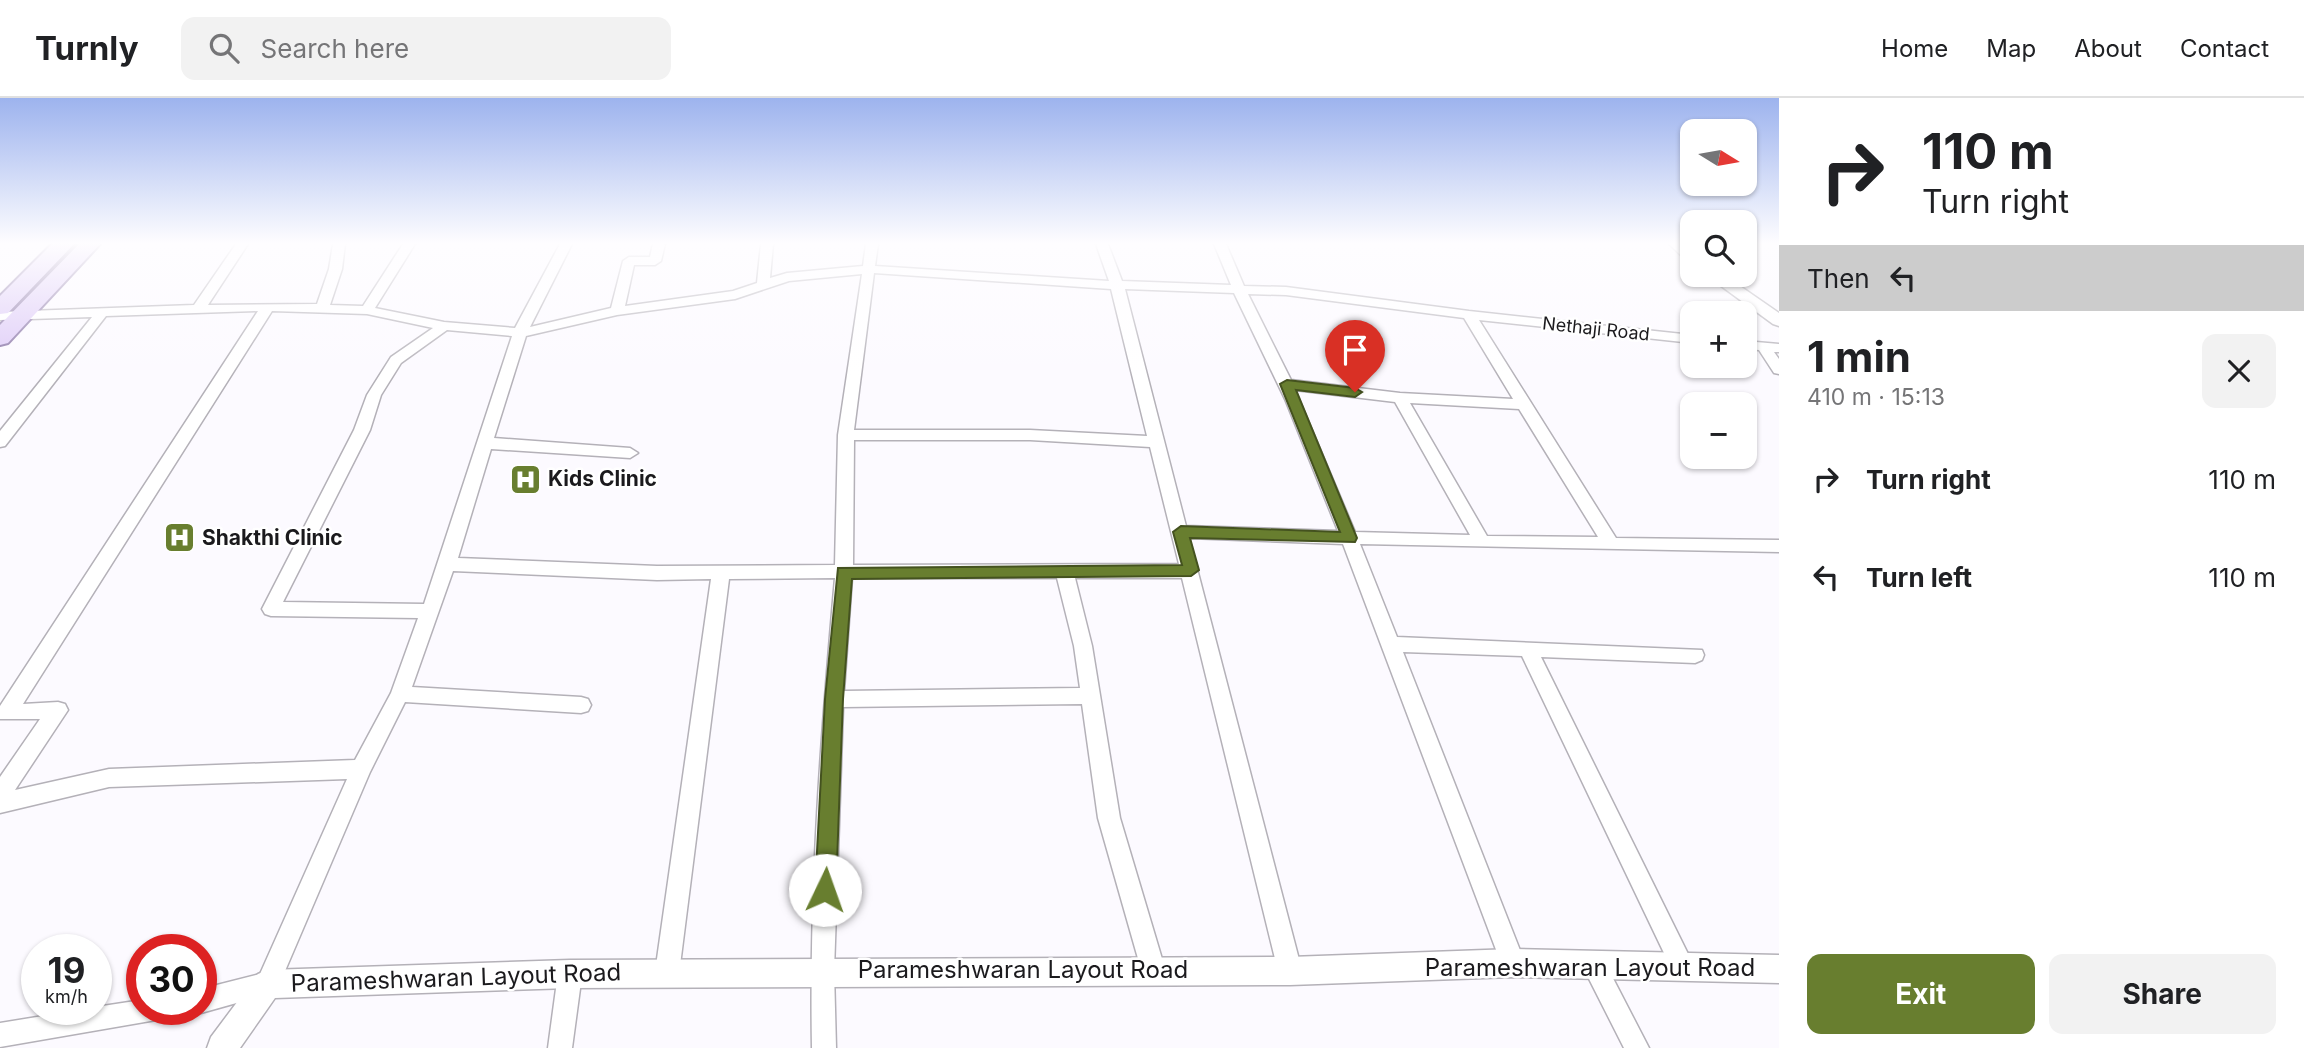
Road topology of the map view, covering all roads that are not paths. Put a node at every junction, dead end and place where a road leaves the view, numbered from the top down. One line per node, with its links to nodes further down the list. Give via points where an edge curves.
1 (20, 288): 15 (main road)
2 (49, 288): 23 (main road)
3 (213, 288): 16 (street)
4 (327, 288): 17 (street)
5 (381, 288): 18 (street)
6 (543, 288): 26 (street)
7 (623, 288): 19 (street)
8 (754, 288): 19 (street, Nethaji Road)
9 (866, 288): 36 (street)
10 (1119, 288): 38 (street)
11 (1236, 288): 33 (street)
12 (1242, 288): 21 (street, Nethaji Road)
13 (1733, 288): 24 (street)
14 (268, 307): 16 (street, Nethaji Road); 17 (street, Nethaji Road); 60 (street, via 6,713 58,710)
15 (0, 308)
16 (200, 308): 20 (street, Nethaji Road)
17 (322, 309): 18 (street, Nethaji Road)
18 (367, 310): 25 (street, Nethaji Road)
19 (617, 312): 26 (street, Nethaji Road)
20 (101, 314): 23 (street, Nethaji Road); 37 (street)
21 (1469, 315): 28 (street, Nethaji Road); 35 (street)
22 (0, 316): 23 (street, Nethaji Road)
23 (23, 316): 27 (main road)
24 (1779, 321)
25 (444, 326): 26 (street, Nethaji Road); 51 (street, via 396,360 374,394 362,429 271,609)
26 (520, 333): 39 (street)
27 (0, 338)
28 (1680, 338)
29 (1757, 346): 30 (street)
30 (1763, 346): 31 (street); 32 (street)
31 (1779, 348)
32 (1779, 370)
33 (1287, 384): 34 (street); 42 (street)
34 (1400, 398): 35 (street); 43 (street)
35 (1524, 404): 44 (street)
36 (846, 435): 38 (street, via 1030,435); 50 (street)
37 (0, 442)
38 (1158, 442): 41 (street)
39 (485, 443): 40 (street); 46 (street)
40 (630, 453)
41 (1181, 532): 42 (street); 48 (street)
42 (1350, 538): 43 (street); 52 (street)
43 (1482, 542): 44 (street)
44 (1611, 544): 45 (street)
45 (1779, 546)
46 (447, 564): 49 (street); 51 (street)
47 (1064, 570): 48 (street); 50 (street); 56 (street)
48 (1191, 570): 68 (street)
49 (721, 572): 50 (street); 69 (street)
50 (844, 573): 57 (street)
51 (429, 611): 55 (street)
52 (1391, 644): 53 (street); 62 (street)
53 (1527, 648): 54 (street); 64 (street)
54 (1695, 655)
55 (400, 694): 58 (street); 59 (street)
56 (1090, 696): 57 (street); 65 (street, via 1109,818)
57 (834, 699): 67 (street)
58 (581, 705)
59 (361, 769): 61 (street, via 110,778); 71 (street)
60 (0, 794)
61 (0, 803)
62 (1513, 963): 63 (street, Parameshwaran Layout Road); 68 (street, Parameshwaran Layout Road)
63 (1594, 965): 64 (street, Parameshwaran Layout Road); 78 (street)
64 (1683, 968): 66 (street, Parameshwaran Layout Road)
65 (1153, 969): 67 (street, Parameshwaran Layout Road); 68 (street, Parameshwaran Layout Road)
66 (1779, 969)
67 (822, 971): 69 (street, Parameshwaran Layout Road); 77 (street)
68 (1290, 971)
69 (667, 973): 70 (street, Parameshwaran Layout Road)
70 (569, 974): 71 (street, Parameshwaran Layout Road); 76 (street)
71 (268, 984): 72 (street); 75 (street)
72 (217, 997)
73 (126, 1014): 74 (street)
74 (0, 1035)
75 (222, 1048)
76 (560, 1048)
77 (824, 1048)
78 (1637, 1048)

